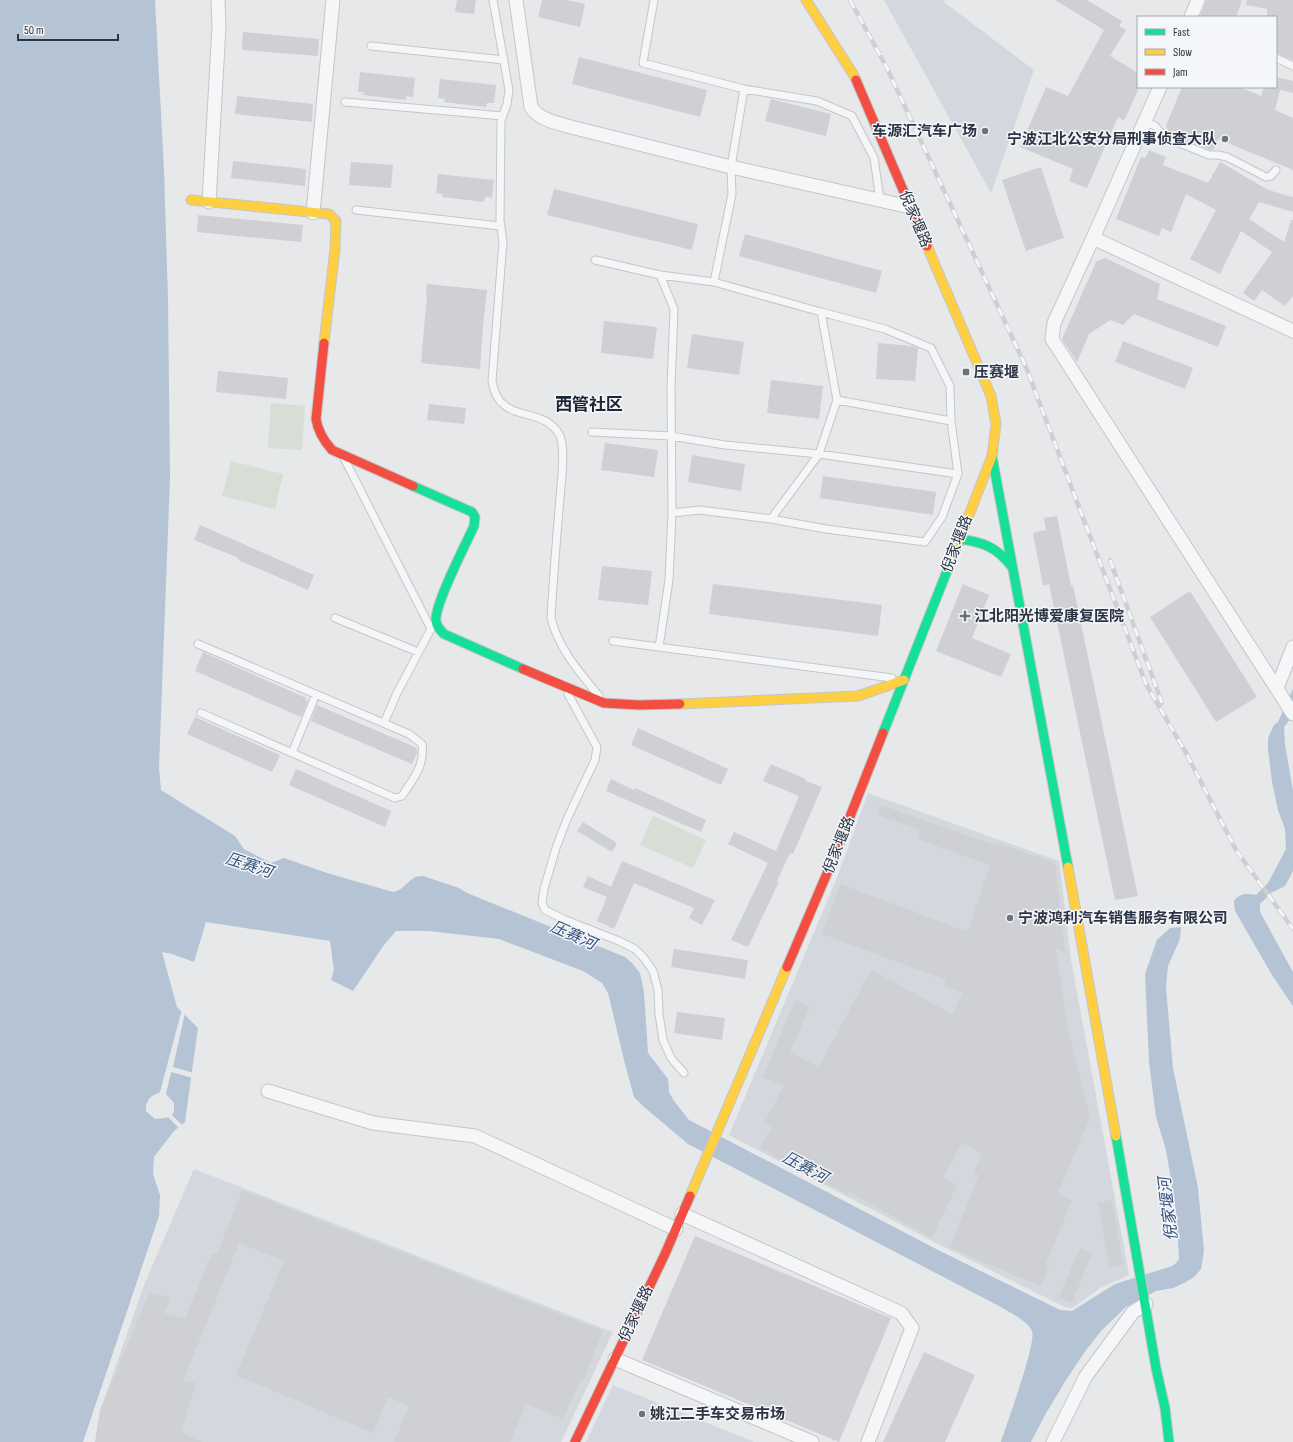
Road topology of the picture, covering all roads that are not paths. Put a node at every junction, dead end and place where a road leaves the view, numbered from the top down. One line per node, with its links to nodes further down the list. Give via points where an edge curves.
1 (218, 0): 22 (street, via 219,27)
2 (333, 0): 25 (street)
3 (493, 0): 11 (lane)
4 (516, 0): 18 (street, via 531,107 535,114 571,127)
5 (654, 0): 14 (lane, via 643,63)
6 (806, 0): 23 (street, 倪家堰路, via 853,74)
7 (1198, 0): 8 (street)
8 (1191, 16)
9 (371, 46): 11 (lane)
10 (1277, 58): 12 (lane)
11 (504, 60): 16 (lane, via 509,90)
12 (1293, 66)
13 (1160, 88): 17 (street)
14 (744, 89): 18 (lane); 21 (lane, via 818,101 852,116 874,158)
15 (344, 102): 16 (lane)
16 (502, 116): 26 (lane)
17 (1144, 121): 19 (lane, via 1155,126 1165,137 1209,155 1227,157 1266,177 1271,176); 27 (street)
18 (731, 167): 21 (street); 30 (lane, via 732,194)
19 (1276, 170)
20 (191, 200): 22 (street)
21 (880, 200): 23 (street)
22 (209, 202): 25 (street)
23 (910, 207): 39 (street, 倪家堰路, via 991,396 996,424)
24 (356, 210): 26 (lane)
25 (313, 213): 37 (street, via 329,214 336,221 316,419 318,432 324,442 332,450)
26 (500, 226): 57 (lane, via 503,242 492,381 494,391 499,401 508,408 542,419 560,434 562,470 551,618 554,632 563,647)
27 (1093, 238): 32 (street); 55 (street, via 1054,322 1052,339)
28 (595, 260): 29 (lane)
29 (660, 275): 30 (lane); 36 (lane, via 674,309)
30 (714, 282): 31 (lane)
31 (821, 312): 33 (lane); 34 (lane, via 885,329 930,348 950,386)
32 (1293, 331)
33 (837, 400): 34 (lane); 38 (lane)
34 (951, 421): 40 (lane)
35 (592, 432): 36 (lane)
36 (671, 436): 38 (lane, via 725,445); 41 (lane)
37 (342, 454): 46 (street, via 472,512 475,517 474,526 444,592); 47 (lane)
38 (819, 454): 40 (lane); 42 (lane)
39 (992, 456): 43 (street, 倪家堰路); 44 (street)
40 (958, 474): 42 (lane, via 942,517 925,542)
41 (672, 513): 42 (lane, via 699,510); 50 (lane, via 669,580)
42 (771, 519)
43 (959, 539): 44 (street, via 987,545 1003,554); 53 (street, 倪家堰路)
44 (1012, 567): 66 (street)
45 (335, 618): 52 (lane)
46 (436, 620): 47 (lane); 54 (street, via 444,634)
47 (431, 629): 52 (lane)
48 (613, 641): 50 (lane)
49 (198, 644): 56 (lane)
50 (659, 647): 53 (lane)
51 (1293, 647): 55 (street)
52 (418, 652): 60 (lane)
53 (904, 680): 57 (street, via 858,696 838,698 639,705); 64 (street, 倪家堰路, via 834,857)
54 (564, 687): 57 (street); 62 (lane, via 597,747 595,760 556,848 542,903 546,910 619,941 635,949 644,958 653,971 658,990 663,1040 671,1058)
55 (1277, 688): 59 (street)
56 (316, 694): 60 (lane); 61 (lane)
57 (604, 702)
58 (202, 713): 61 (lane)
59 (1293, 714)
60 (384, 723): 61 (lane, via 409,734 422,744 421,763 402,796 395,798 386,795)
61 (292, 753)
62 (684, 1073)
63 (268, 1091): 65 (street, via 373,1123 475,1136)
64 (682, 1214): 65 (street, 倪家堰路); 70 (street, via 901,1313 912,1328)
65 (676, 1230): 67 (street, 倪家堰路)
66 (1146, 1304): 71 (street, via 1133,1312 1086,1376); 72 (street)
67 (615, 1359): 68 (street, 倪家堰路); 69 (street)
68 (575, 1442)
69 (812, 1442)
70 (868, 1442)
71 (1053, 1442)
72 (1169, 1442)

